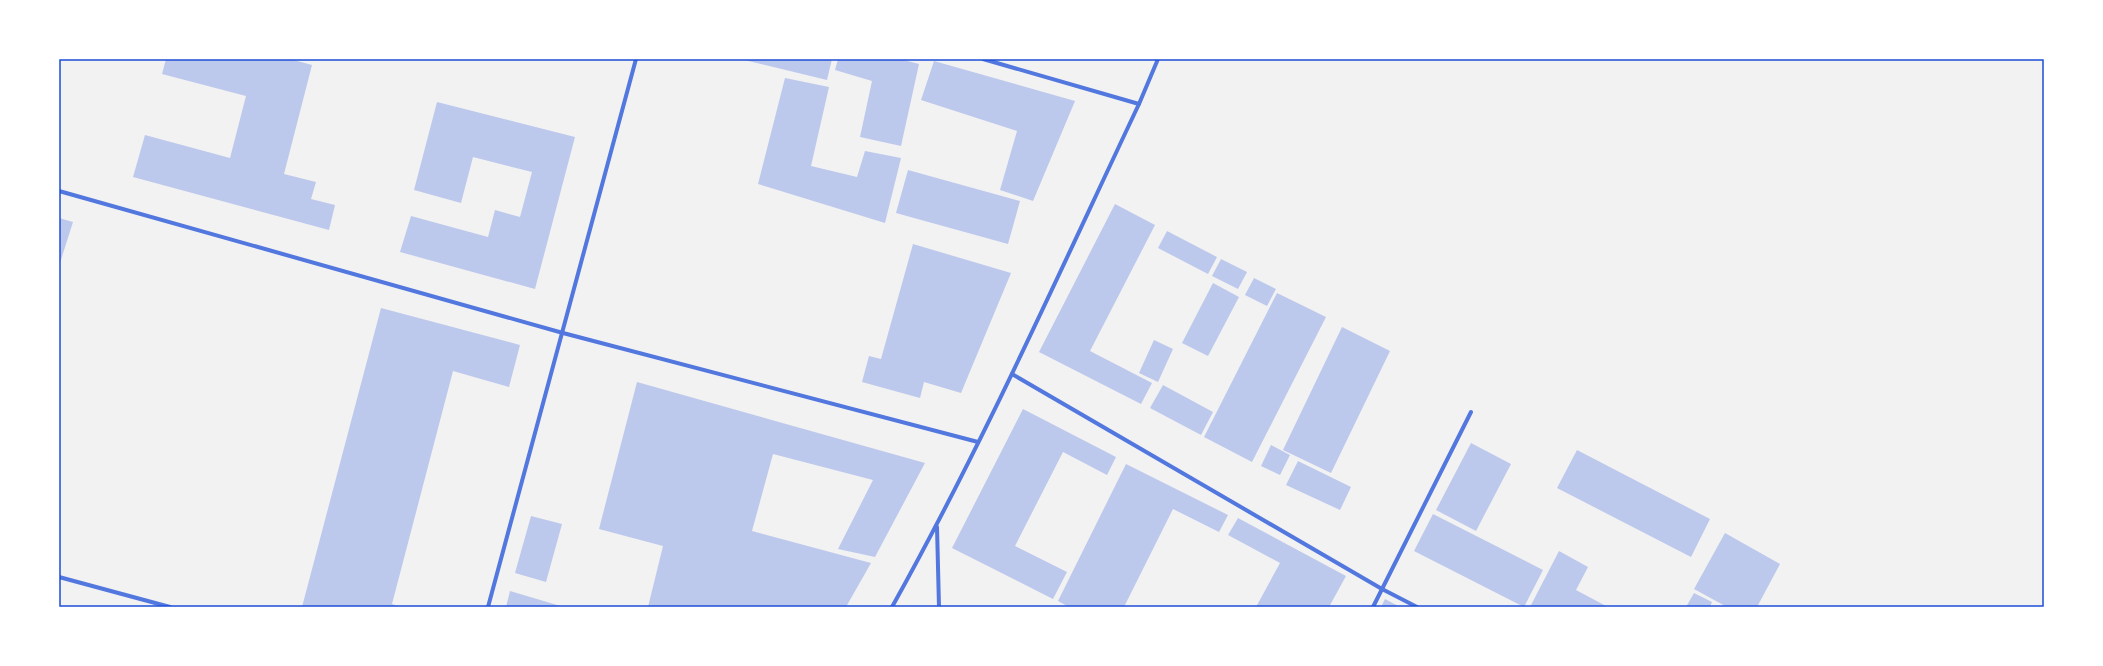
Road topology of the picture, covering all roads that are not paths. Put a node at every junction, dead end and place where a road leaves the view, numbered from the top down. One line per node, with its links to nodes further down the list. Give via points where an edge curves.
1 (636, 59): 6 (street)
2 (983, 59): 4 (street)
3 (1158, 59): 4 (street)
4 (1140, 104): 7 (street)
5 (59, 191): 6 (street)
6 (563, 333): 9 (street); 14 (street)
7 (1012, 374): 9 (street); 12 (street)
8 (1471, 412): 12 (street)
9 (978, 442): 10 (street)
10 (937, 527): 15 (street); 16 (street)
11 (59, 578): 13 (street)
12 (1382, 589): 17 (street); 18 (street)
13 (170, 607)
14 (488, 607)
15 (892, 607)
16 (939, 607)
17 (1373, 607)
18 (1417, 607)

